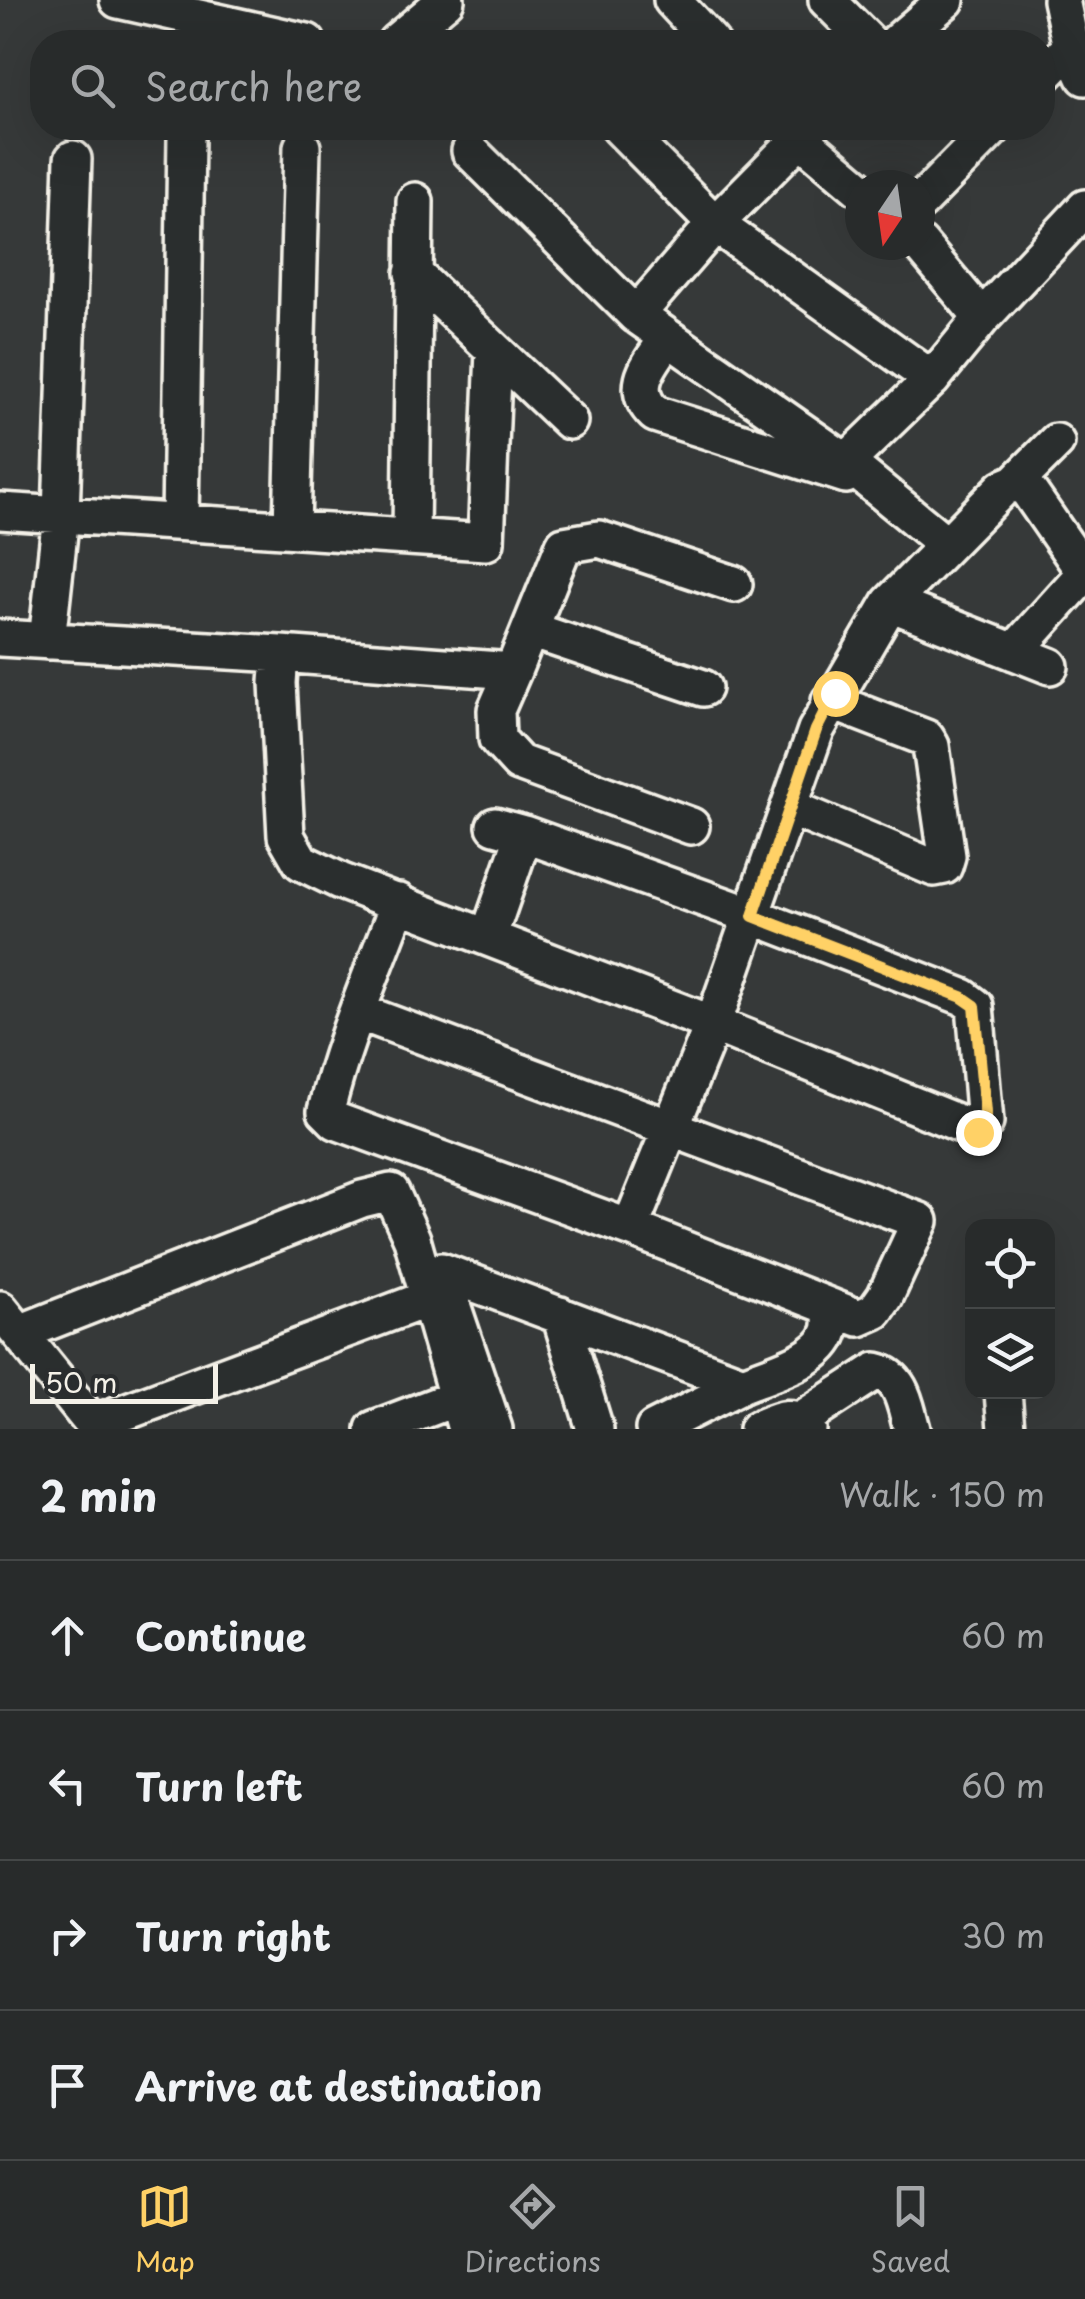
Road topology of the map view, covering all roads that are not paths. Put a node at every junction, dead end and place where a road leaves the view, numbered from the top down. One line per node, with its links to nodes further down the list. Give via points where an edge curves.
1 (118, 0): 7 (street)
2 (446, 0): 8 (street)
3 (672, 0): 9 (street)
4 (827, 0): 10 (street)
5 (1061, 0): 12 (street)
6 (932, 6): 11 (street)
7 (253, 30)
8 (410, 30)
9 (700, 30)
10 (857, 30)
11 (909, 30)
12 (1078, 62)
13 (186, 140): 39 (street)
14 (632, 140): 25 (street)
15 (791, 140): 25 (street)
16 (809, 140): 21 (street)
17 (981, 140): 22 (street)
18 (302, 147): 40 (street)
19 (470, 151): 28 (street)
20 (73, 159): 38 (street)
21 (845, 174)
22 (935, 187)
23 (415, 201): 27 (street)
24 (1085, 208): 29 (street)
25 (716, 224): 28 (street); 32 (street)
26 (933, 260): 29 (street)
27 (414, 273): 31 (street); 41 (street)
28 (636, 315): 30 (street)
29 (982, 318): 32 (street)
30 (668, 338): 35 (street); 35 (street, via 641,390 655,414)
31 (494, 351): 33 (street); 41 (street, via 486,542)
32 (932, 379): 35 (street)
33 (568, 421)
34 (1056, 442): 36 (street)
35 (860, 473): 42 (street)
36 (1015, 482): 42 (street); 48 (street, via 1026,486 1085,573)
37 (0, 510): 38 (street)
38 (61, 514): 39 (street); 47 (street)
39 (180, 521): 40 (street)
40 (292, 528): 41 (street)
41 (412, 537)
42 (948, 544): 44 (street)
43 (734, 584): 45 (street, via 599,539 564,544)
44 (890, 603): 48 (street); 53 (street)
45 (531, 630): 51 (street); 52 (street)
46 (0, 638): 47 (street)
47 (47, 641): 49 (street)
48 (1014, 652): 50 (street)
49 (280, 654): 51 (street); 56 (street, via 286,836 301,862)
50 (1050, 666)
51 (512, 671): 55 (street, via 496,710 497,739 518,762)
52 (703, 688)
53 (830, 702): 54 (street); 54 (street, via 926,738 944,866 934,868)
54 (791, 808): 57 (street)
55 (691, 826)
56 (398, 902): 58 (street); 59 (street)
57 (753, 916): 58 (street, via 510,830); 60 (street); 60 (street, via 975,1006 985,1122 978,1132)
58 (489, 936): 60 (street)
59 (359, 1012): 61 (street); 62 (street, via 326,1112)
60 (713, 1024): 61 (street)
61 (672, 1128): 63 (street); 65 (street, via 920,1220 875,1311 859,1318)
62 (405, 1148): 63 (street); 64 (street)
63 (630, 1228): 65 (street)
64 (434, 1285): 66 (street); 67 (street, via 392,1192); 70 (street); 72 (street); 74 (street)
65 (831, 1307): 68 (street, via 826,1339 808,1356)
66 (560, 1315): 68 (street); 75 (street)
67 (11, 1320): 72 (street)
68 (743, 1384): 76 (street)
69 (1004, 1399): 79 (street)
70 (461, 1414): 73 (street)
71 (804, 1425): 77 (street, via 791,1417); 78 (street, via 876,1372 897,1383)
72 (95, 1427)
73 (374, 1429)
74 (494, 1429)
75 (595, 1429)
76 (654, 1429)
77 (757, 1429)
78 (912, 1429)
79 (1006, 1429)

